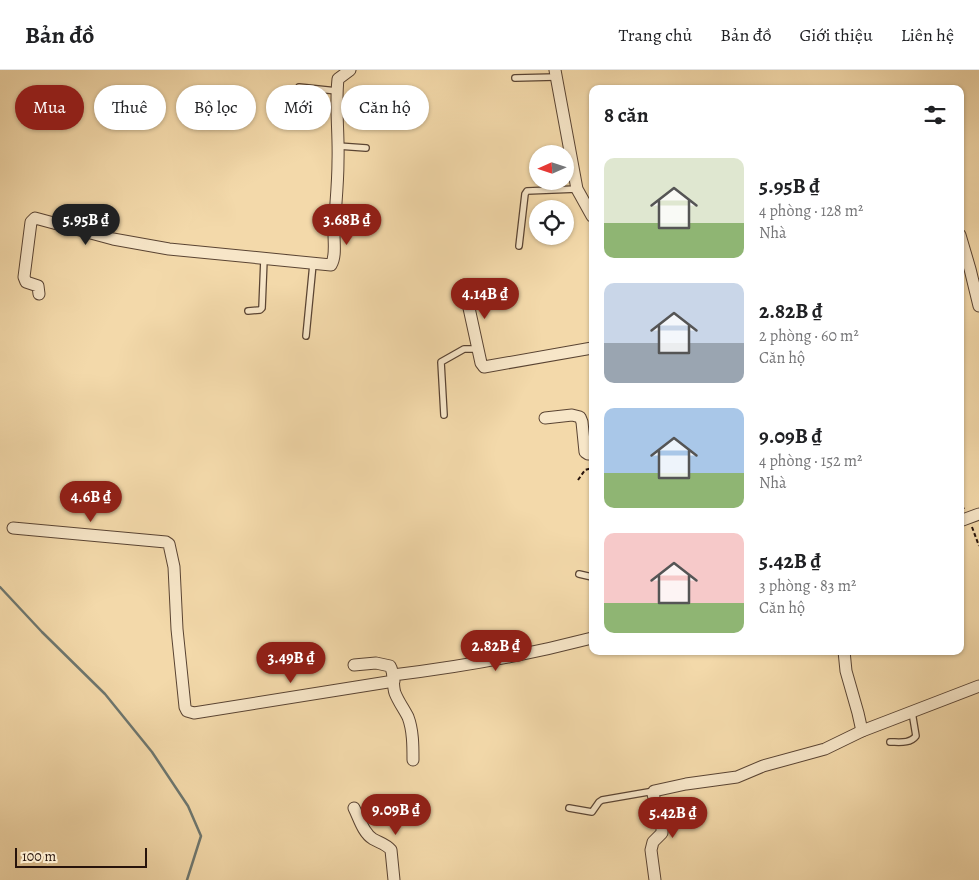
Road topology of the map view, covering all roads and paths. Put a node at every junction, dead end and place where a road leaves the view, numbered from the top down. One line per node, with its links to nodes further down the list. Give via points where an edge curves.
1 (349, 71): 5 (street, via 338,79)
2 (555, 74): 3 (lane); 8 (street)
3 (515, 78)
4 (331, 90): 5 (lane)
5 (337, 91): 6 (street)
6 (338, 146): 7 (lane); 13 (street, via 333,263)
7 (366, 148)
8 (576, 189): 9 (street); 10 (lane, via 527,191)
9 (589, 211)
10 (519, 246)
11 (964, 249): 16 (street)
12 (264, 259): 13 (street); 15 (street, via 196,253 113,239 34,218 24,277 27,283 38,286); 17 (lane, via 262,308)
13 (313, 264): 18 (lane)
14 (464, 285): 19 (street)
15 (40, 294)
16 (979, 304)
17 (248, 311)
18 (306, 336)
19 (478, 349): 20 (street, via 482,366 487,367); 21 (lane, via 464,349 441,362)
20 (589, 349)
21 (444, 415)
22 (545, 418): 23 (street, via 580,417 585,452)
23 (589, 454)
24 (589, 469): 25 (path)
25 (578, 480)
26 (969, 518): 28 (path)
27 (13, 528): 34 (street, via 169,544 174,567 185,707 188,711 194,713)
28 (979, 546)
29 (578, 574): 30 (lane)
30 (589, 576)
31 (589, 639): 34 (street)
32 (844, 655): 37 (street)
33 (354, 665): 34 (street, via 385,664 390,666)
34 (393, 678): 39 (street, via 394,690 411,727)
35 (979, 686): 36 (street)
36 (912, 712): 37 (street); 38 (lane, via 914,739)
37 (862, 731): 40 (street, via 835,746 763,766 737,777)
38 (890, 742)
39 (413, 760)
40 (654, 791): 42 (lane, via 602,800 589,812); 44 (street, via 662,828 662,833 652,842)
41 (354, 808): 43 (street, via 365,832 391,850)
42 (568, 808)
43 (394, 880)
44 (655, 880)

